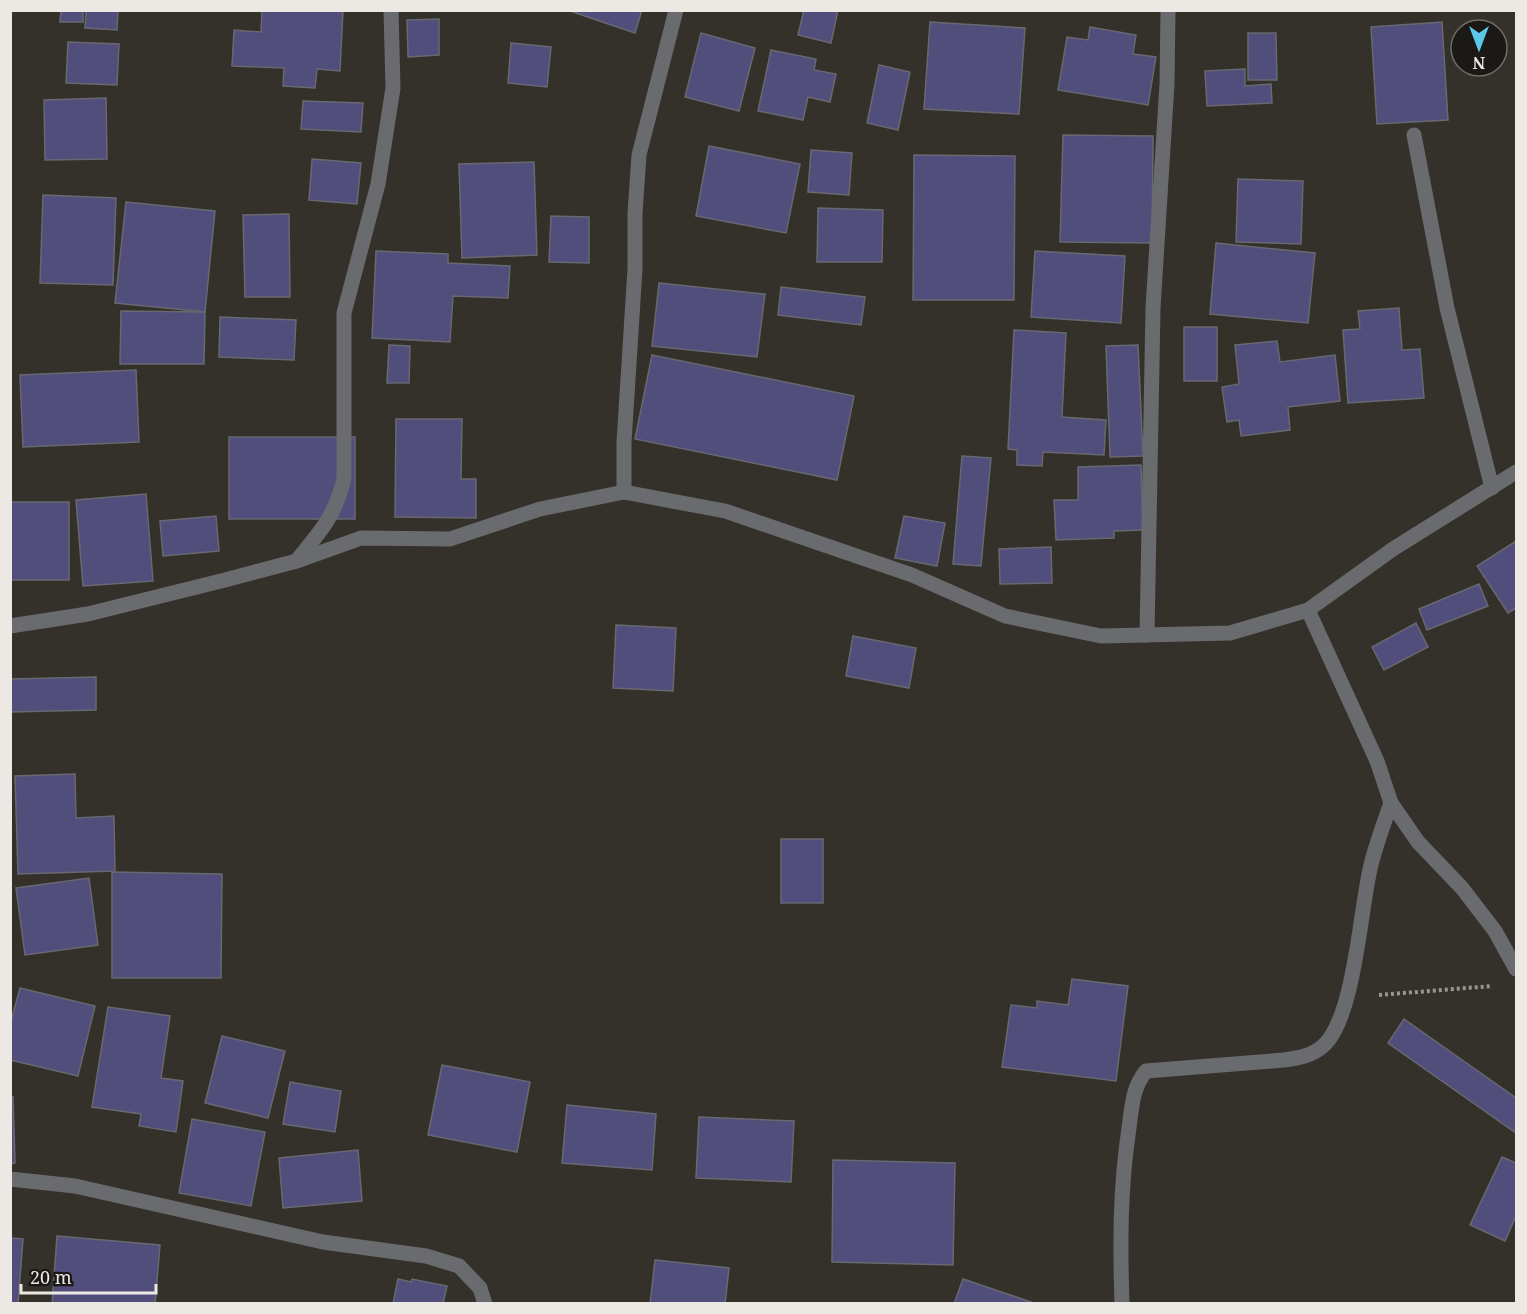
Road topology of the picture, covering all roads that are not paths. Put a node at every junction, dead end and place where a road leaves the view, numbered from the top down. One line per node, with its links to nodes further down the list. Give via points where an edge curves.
1 (391, 10): 8 (street, via 393,88 378,184 344,313 344,479 329,522)
2 (676, 10): 7 (street, via 639,155)
3 (1168, 10): 11 (street, via 1153,308)
4 (1414, 135): 6 (street, via 1447,308)
5 (1516, 472): 6 (street)
6 (1492, 488): 9 (street, via 1393,549)
7 (624, 492): 8 (street, via 540,509 450,539 361,538); 11 (street, via 725,512 912,575 1005,616 1101,636)
8 (297, 561): 10 (street, via 88,614)
9 (1308, 610): 11 (street, via 1230,633); 12 (street, via 1372,750)
10 (10, 626)
11 (1147, 635)
12 (1391, 803): 13 (street, via 1495,931); 16 (street, via 1371,864 1349,995 1323,1046 1306,1056 1284,1060 1146,1071 1138,1080 1124,1161 1119,1230)
13 (1516, 969)
14 (10, 1179): 15 (street, via 75,1186 323,1242 426,1256 459,1266 480,1288)
15 (485, 1304)
16 (1122, 1304)

